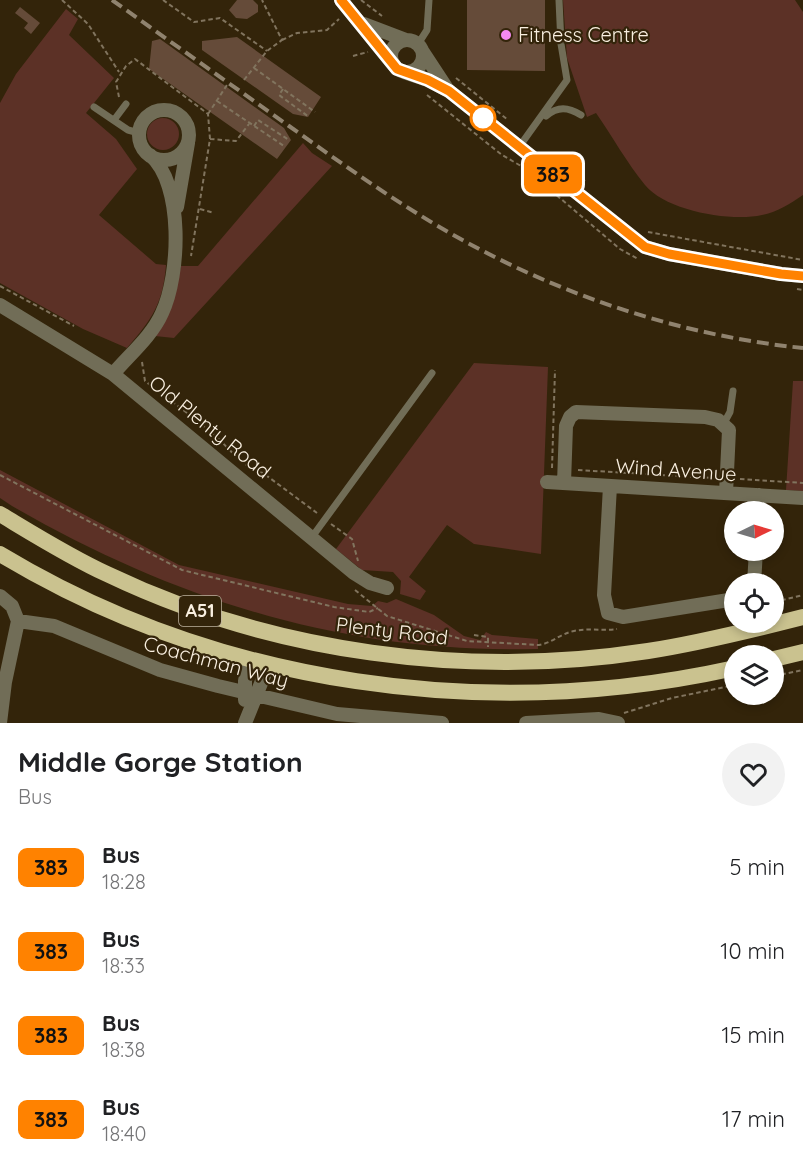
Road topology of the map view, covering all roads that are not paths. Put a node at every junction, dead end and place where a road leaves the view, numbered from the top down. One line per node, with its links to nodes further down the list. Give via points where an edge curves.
1 (429, 0): 5 (lane, via 427,30)
2 (559, 0): 12 (lane, via 567,80)
3 (340, 3): 4 (street)
4 (362, 23): 5 (street); 6 (street)
5 (415, 45): 6 (street, via 423,58 419,67 413,71); 6 (street, via 398,42 393,49 391,57); 7 (street)
6 (399, 68): 7 (street)
7 (449, 91): 15 (street)
8 (126, 104): 11 (lane)
9 (94, 107): 11 (lane)
10 (581, 115): 12 (lane, via 559,108)
11 (114, 120): 13 (lane)
12 (540, 121): 15 (lane)
13 (140, 133): 14 (street, via 149,116 166,110 182,118); 16 (street, via 141,144)
14 (188, 139): 16 (street, via 173,158); 17 (street)
15 (519, 147): 18 (street, via 645,247)
16 (150, 155): 17 (street, via 166,175)
17 (175, 214): 23 (street, via 172,278 166,304 149,333)
18 (781, 274): 19 (street); 20 (street)
19 (803, 276)
20 (803, 282)
21 (0, 305): 23 (street, Old Plenty Road)
22 (432, 373): 34 (lane)
23 (113, 374): 34 (street, Old Plenty Road)
24 (733, 391): 25 (lane)
25 (724, 423): 26 (street, via 705,417 580,411 567,421); 29 (street, via 730,434)
26 (564, 476): 27 (street, Wind Avenue); 28 (street, Wind Avenue)
27 (547, 482)
28 (610, 486): 29 (street, Wind Avenue); 38 (street, via 604,595 608,613 623,617)
29 (726, 493): 30 (street, Wind Avenue)
30 (759, 495): 31 (street, Wind Avenue); 32 (street)
31 (803, 498)
32 (759, 501)
33 (0, 514): 39 (highway, Plenty Road / A51, via 108,575 232,622 350,649 416,658 585,658 648,651)
34 (312, 537): 36 (street, Old Plenty Road, via 359,576)
35 (0, 554): 43 (highway, A51, via 130,620)
36 (387, 588)
37 (0, 596): 40 (street, via 12,606)
38 (724, 600)
39 (802, 616)
40 (18, 621): 46 (street, Coachman Way, via 54,626 159,670); 49 (street)
41 (803, 651): 42 (highway)
42 (784, 656)
43 (249, 660): 44 (highway, A51); 46 (street)
44 (268, 666): 45 (highway, A51, via 386,688 484,695 638,687); 46 (street)
45 (724, 670)
46 (251, 694): 47 (street, Coachman Way, via 337,714); 48 (street)
47 (394, 721): 50 (street, Coachman Way)
48 (246, 722)
49 (0, 723)
50 (442, 723)
51 (526, 723): 52 (street, via 599,719)
52 (618, 723)

